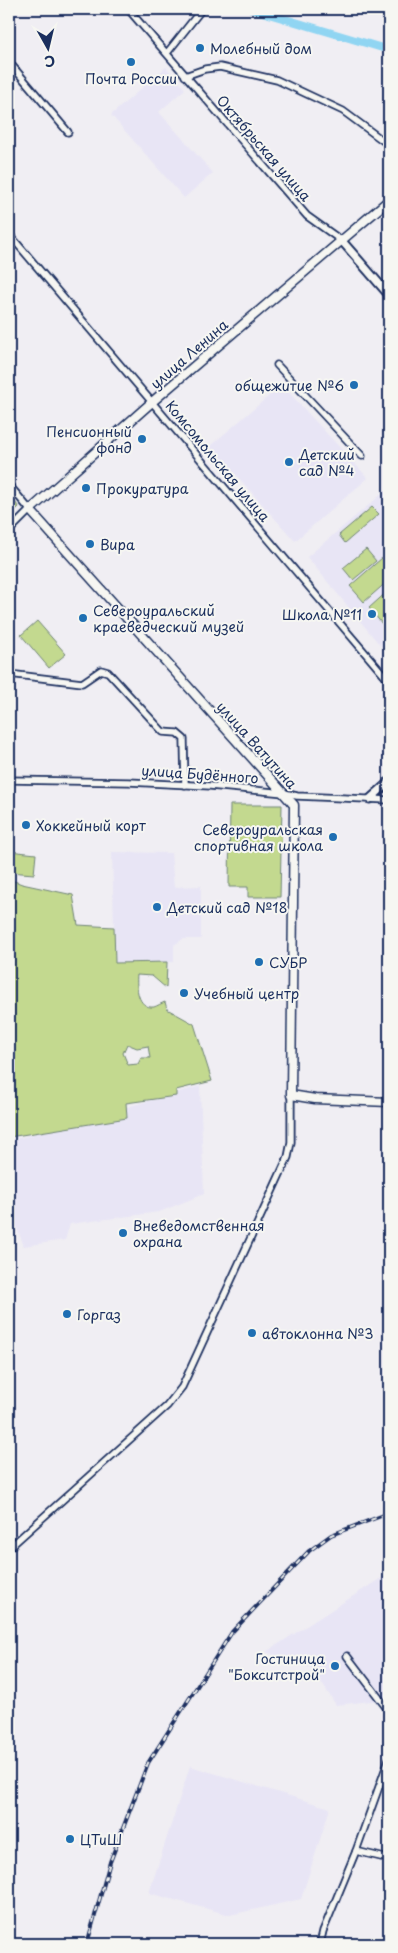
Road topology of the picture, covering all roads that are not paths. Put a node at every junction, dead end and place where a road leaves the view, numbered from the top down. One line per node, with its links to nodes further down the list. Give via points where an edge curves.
1 (128, 9): 3 (street, Октябрьская улица)
2 (202, 9): 3 (street)
3 (167, 54): 5 (street, Октябрьская улица)
4 (9, 62): 6 (street)
5 (185, 76): 7 (street, via 220,67 276,80 343,111); 10 (street, Октябрьская улица, via 307,216)
6 (68, 132)
7 (389, 145)
8 (389, 200): 10 (main road, улица Ленина)
9 (9, 234): 13 (street, Комсомольская улица)
10 (342, 241): 11 (street, Октябрьская улица); 13 (main road, улица Ленина)
11 (389, 295)
12 (277, 365): 14 (street)
13 (152, 402): 16 (main road, улица Ленина); 19 (street, Комсомольская улица)
14 (362, 456)
15 (9, 486): 16 (street, улица Ватутина)
16 (30, 510): 17 (street, улица Ленина); 23 (main road, улица Ватутина)
17 (9, 531)
18 (9, 674): 22 (street, via 82,683 101,670 108,672 163,732 177,732 184,740)
19 (389, 681)
20 (9, 780): 22 (street, улица Будённого)
21 (389, 782): 24 (street)
22 (185, 785): 23 (street, улица Будённого)
23 (284, 793): 24 (street, улица Будённого); 26 (main road, улица Ватутина, via 294,805)
24 (370, 799): 25 (street, улица Будённого)
25 (389, 800)
26 (292, 1095): 27 (main road); 28 (street, via 292,1142 288,1157 182,1387 167,1406)
27 (389, 1102)
28 (9, 1548)
29 (347, 1656): 30 (street)
30 (389, 1711)
31 (389, 1759): 32 (street)
32 (356, 1851): 33 (street); 34 (street)
33 (389, 1860)
34 (320, 1944)

